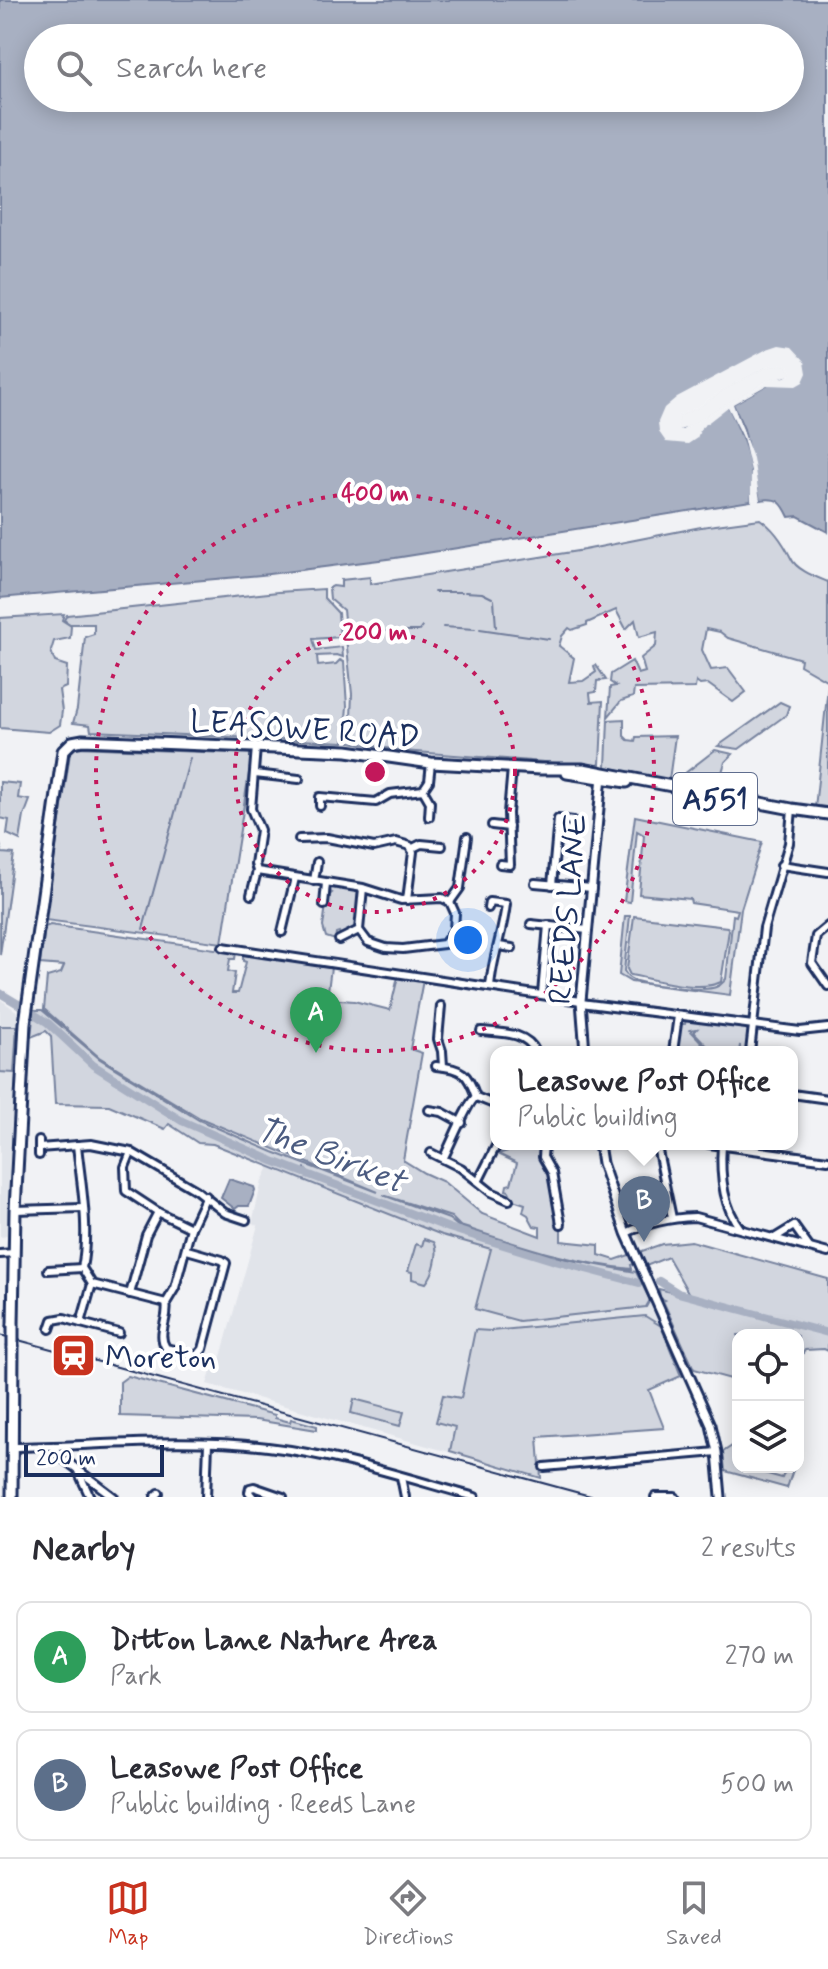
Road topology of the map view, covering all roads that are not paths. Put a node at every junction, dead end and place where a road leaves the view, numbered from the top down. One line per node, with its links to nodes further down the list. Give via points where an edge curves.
1 (256, 747): 2 (main road, LEASOWE ROAD / A551, via 347,751); 4 (street); 84 (main road, LEASOWE ROAD / A551, via 76,740 63,751 28,997)
2 (431, 763): 3 (main road, LEASOWE ROAD / A551); 7 (street)
3 (512, 768): 5 (main road, LEASOWE ROAD / A551); 14 (street)
4 (255, 774): 6 (street); 22 (street, via 251,809 260,830)
5 (602, 775): 9 (main road, LEASOWE ROAD / A551); 30 (street, REEDS LANE)
6 (299, 779)
7 (423, 790): 8 (street, via 390,794 376,802 320,797); 11 (street, via 430,802)
8 (320, 806)
9 (792, 812): 10 (main road, LEASOWE ROAD / A551); 21 (street)
10 (828, 816)
11 (429, 817)
12 (573, 821): 28 (street, via 558,819)
13 (492, 825): 14 (street)
14 (509, 827): 20 (street, via 510,865)
15 (467, 837): 33 (street, via 460,888)
16 (299, 839): 18 (street, via 374,847 396,842)
17 (442, 846): 18 (street, via 421,844)
18 (411, 849): 32 (street)
19 (317, 862): 25 (street)
20 (500, 864)
21 (781, 865): 23 (street); 54 (street, via 764,928)
22 (257, 871): 24 (street); 31 (street)
23 (828, 872)
24 (295, 878): 25 (street); 41 (street)
25 (314, 881): 26 (street)
26 (326, 883): 29 (street); 34 (street)
27 (535, 883): 28 (street)
28 (552, 885): 30 (street)
29 (363, 888): 32 (street); 39 (street)
30 (592, 888): 40 (street, REEDS LANE)
31 (251, 895)
32 (407, 900): 33 (street, via 434,897)
33 (450, 902): 43 (street, via 456,923)
34 (324, 905)
35 (488, 908): 44 (street, via 489,902 506,904)
36 (531, 924): 37 (street)
37 (548, 925): 40 (street); 50 (street)
38 (828, 926): 48 (street, via 816,936 812,963)
39 (359, 930): 42 (street); 43 (street, via 368,942 386,948)
40 (588, 930): 51 (street, REEDS LANE)
41 (282, 932)
42 (339, 940)
43 (444, 944): 47 (street)
44 (499, 946): 46 (street); 49 (street)
45 (223, 947): 49 (street)
46 (512, 948)
47 (449, 955)
48 (828, 986)
49 (490, 987): 50 (street)
50 (542, 994): 51 (street)
51 (581, 1002): 53 (street); 58 (street, REEDS LANE)
52 (441, 1006): 62 (street, via 439,1066 462,1071)
53 (678, 1016): 54 (street); 59 (street)
54 (753, 1025): 55 (street); 60 (street)
55 (828, 1028)
56 (481, 1031): 57 (street, via 516,1035)
57 (532, 1046)
58 (585, 1046)
59 (674, 1046)
60 (751, 1046)
61 (798, 1095): 63 (street)
62 (476, 1097): 64 (street); 66 (street)
63 (828, 1099)
64 (490, 1103)
65 (429, 1110): 66 (street)
66 (462, 1123): 77 (street)
67 (77, 1145): 68 (street); 75 (street); 82 (street)
68 (39, 1148)
69 (494, 1150): 79 (street)
70 (544, 1150): 89 (street)
71 (600, 1150): 92 (street)
72 (658, 1150): 86 (street)
73 (722, 1150): 83 (street)
74 (757, 1150): 78 (street)
75 (131, 1152): 80 (street); 85 (street, via 125,1167 126,1191)
76 (431, 1153): 77 (street)
77 (443, 1159): 79 (street)
78 (828, 1160)
79 (479, 1180): 81 (street)
80 (206, 1196): 87 (street, via 225,1213); 90 (street)
81 (509, 1200)
82 (83, 1208): 84 (street); 99 (street)
83 (728, 1209): 88 (street); 91 (street)
84 (15, 1210): 96 (main road, A551)
85 (158, 1212): 90 (street); 102 (street)
86 (672, 1218): 88 (street); 92 (street)
87 (246, 1220)
88 (716, 1221): 91 (street)
89 (561, 1224)
90 (191, 1228): 95 (street)
91 (740, 1228): 93 (street)
92 (626, 1233): 110 (street, via 708,1417)
93 (775, 1238): 94 (street); 94 (street, via 794,1226)
94 (809, 1247): 97 (street)
95 (187, 1250): 103 (street); 103 (street, via 226,1263 197,1356 163,1345)
96 (14, 1253): 98 (street); 109 (main road, A551, bridge)
97 (828, 1253)
98 (0, 1254)
99 (82, 1268): 100 (street); 101 (street)
100 (46, 1270)
101 (92, 1284): 102 (street); 104 (street)
102 (130, 1294): 103 (street)
103 (166, 1303)
104 (81, 1323): 105 (street, via 50,1317); 106 (street)
105 (50, 1329)
106 (119, 1333)
107 (208, 1443): 108 (street); 113 (street, via 295,1451); 118 (street)
108 (53, 1446): 109 (street); 112 (street)
109 (12, 1447): 115 (main road, A551)
110 (717, 1452): 111 (street); 124 (street)
111 (544, 1467)
112 (77, 1469): 116 (street); 117 (street)
113 (401, 1477): 114 (street); 121 (street)
114 (470, 1496)
115 (12, 1497)
116 (90, 1497)
117 (114, 1497)
118 (206, 1497)
119 (253, 1497): 120 (street, via 249,1492 254,1487)
120 (283, 1497)
121 (405, 1497)
122 (655, 1497): 123 (street)
123 (675, 1497)
124 (721, 1497)

